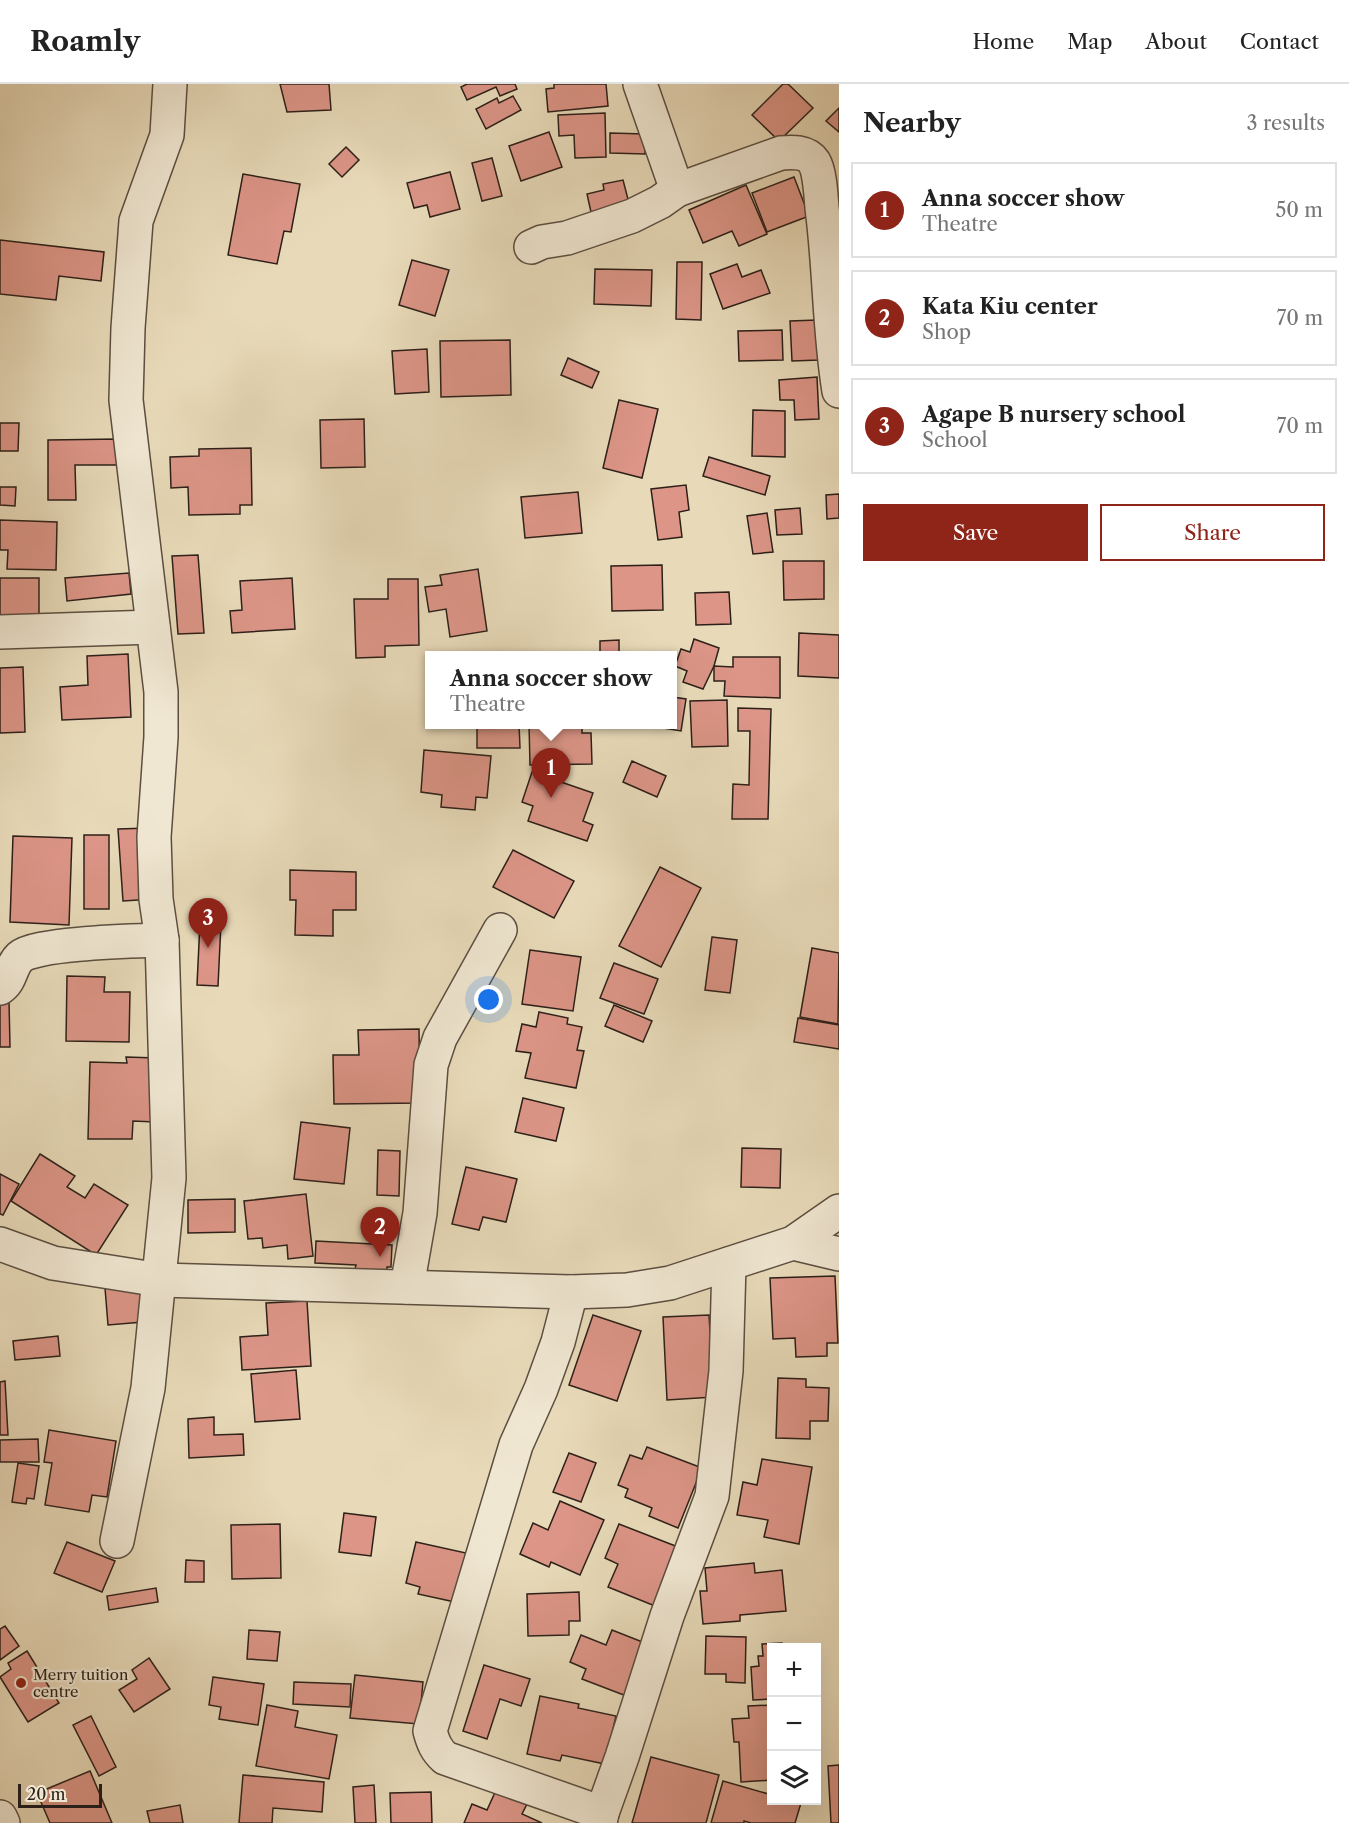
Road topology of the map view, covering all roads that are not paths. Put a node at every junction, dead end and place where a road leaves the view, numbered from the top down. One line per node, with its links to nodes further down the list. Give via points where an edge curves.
1 (170, 84): 6 (street, via 167,135 136,221 128,328 126,400)
2 (640, 84): 3 (street)
3 (677, 190): 4 (street, via 632,216); 5 (street, via 781,153 805,154 814,163 829,258)
4 (531, 247)
5 (839, 391)
6 (153, 627): 7 (street); 9 (street, via 161,692 154,837)
7 (0, 632)
8 (500, 930): 17 (street, via 440,1038 431,1065 420,1213)
9 (162, 939): 10 (street, via 27,953 20,956 9,980); 16 (street, via 169,1178)
10 (0, 988)
11 (839, 1212): 12 (street)
12 (793, 1243): 14 (street); 15 (street)
13 (0, 1244): 16 (street, via 53,1263)
14 (839, 1254)
15 (729, 1264): 18 (street, via 670,1283 627,1290); 21 (street, via 726,1371 712,1496 667,1616)
16 (160, 1280): 17 (street); 19 (street, via 148,1388)
17 (407, 1287): 18 (street)
18 (571, 1292): 21 (street, via 541,1389 516,1444 430,1731 445,1758)
19 (117, 1541)
20 (0, 1817): 22 (street)
21 (601, 1818)
22 (3, 1823)

